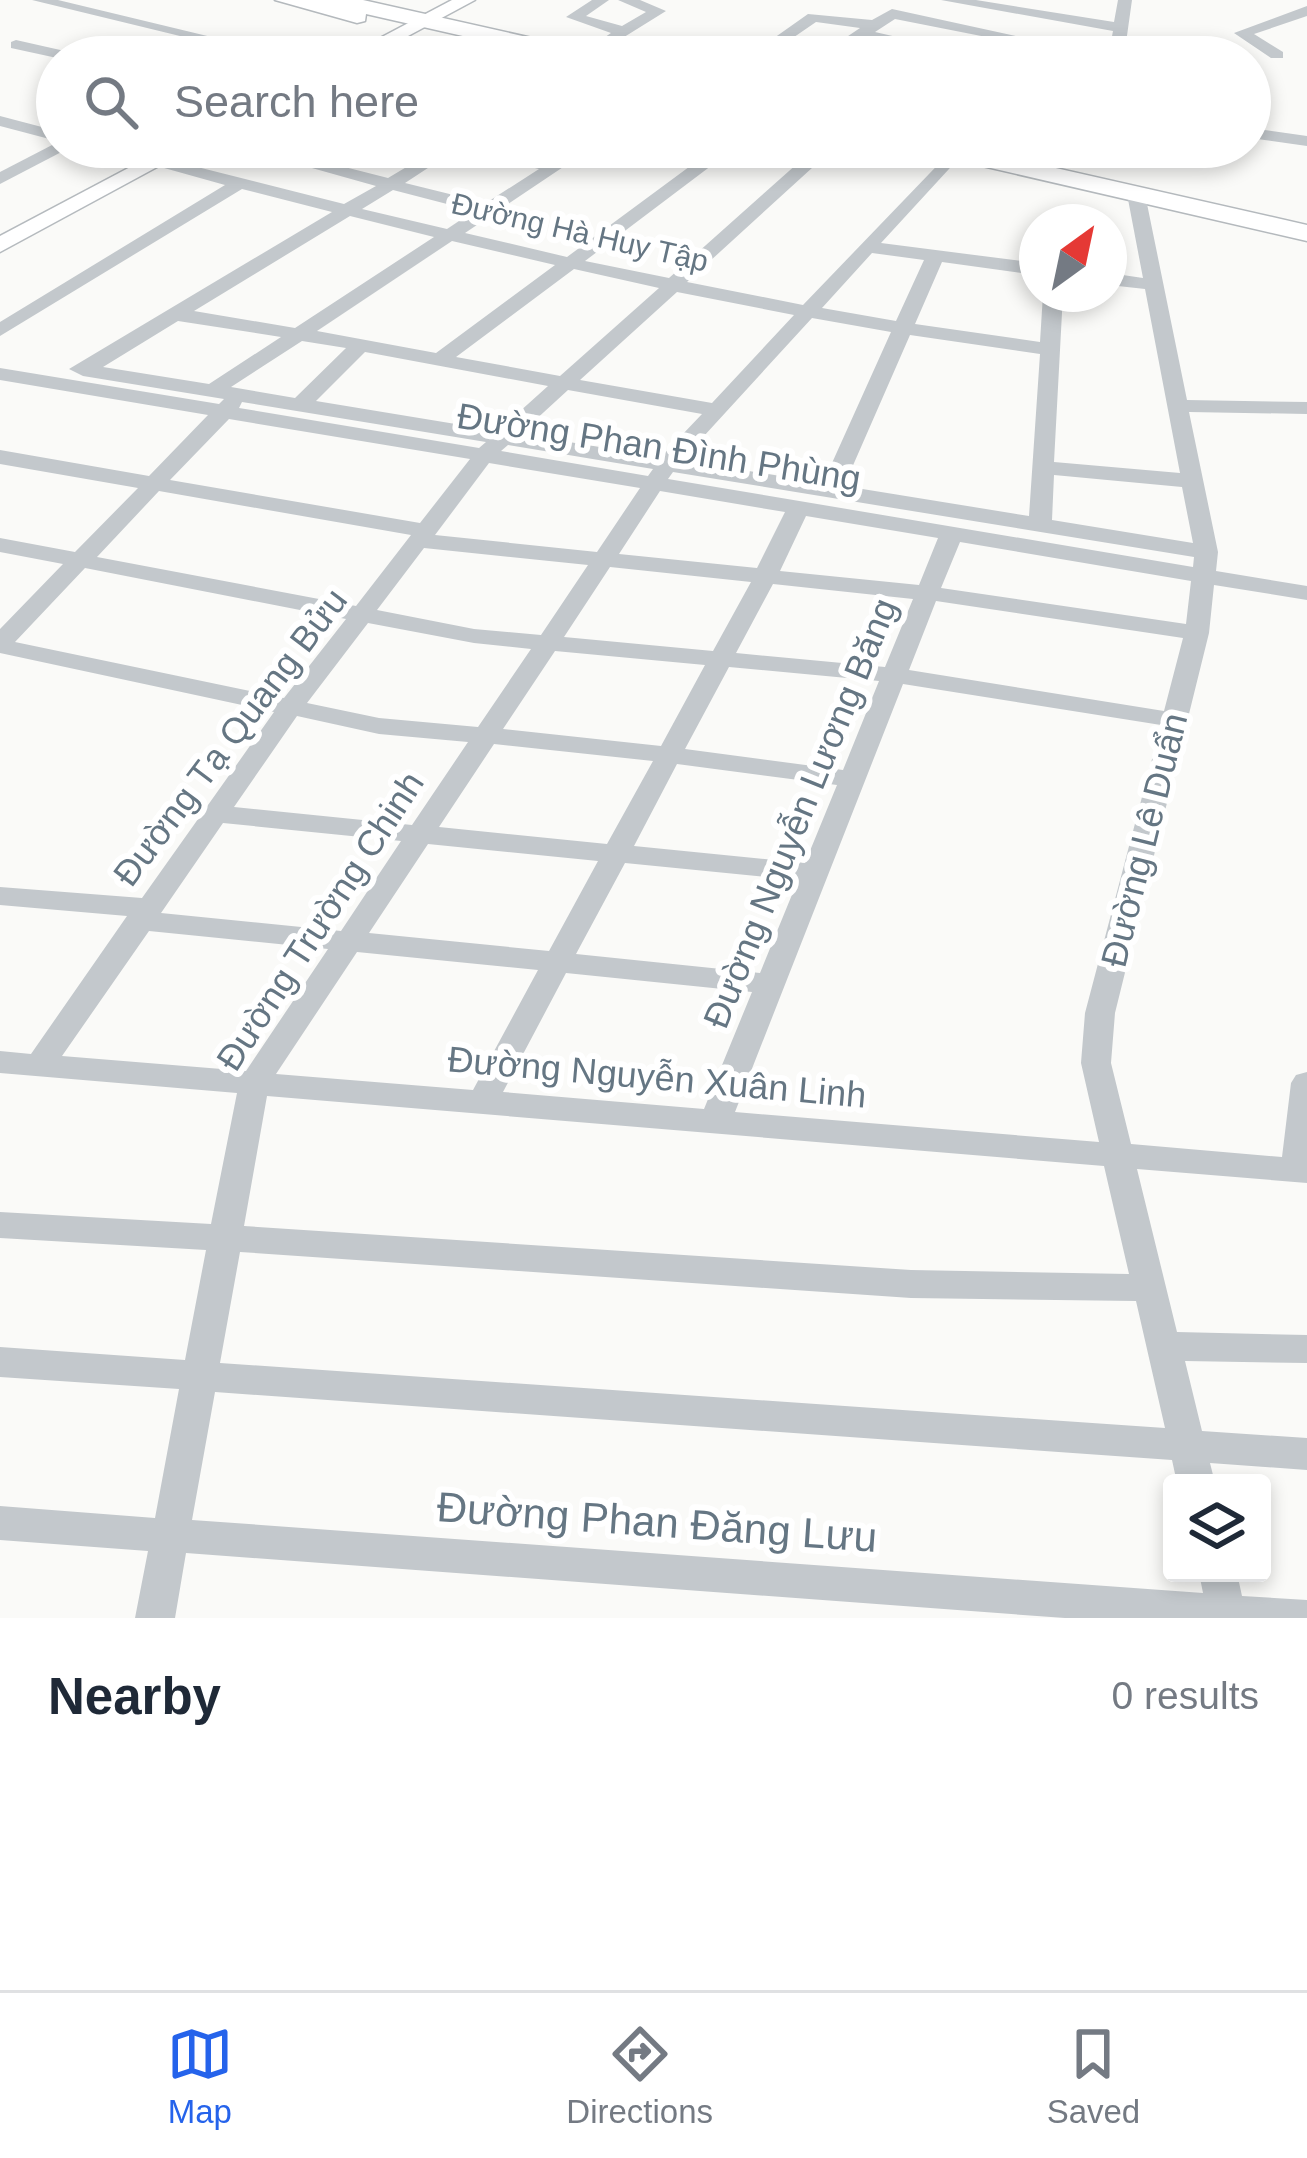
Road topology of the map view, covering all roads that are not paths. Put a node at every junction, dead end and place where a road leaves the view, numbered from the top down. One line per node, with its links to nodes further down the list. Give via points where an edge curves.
1 (39, 0): 14 (street)
2 (286, 0): 10 (highway)
3 (334, 0): 10 (highway)
4 (466, 0): 10 (main road)
5 (602, 0): 13 (street, via 574,17)
6 (625, 0): 13 (street, via 658,11)
7 (948, 0): 11 (street)
8 (1125, 0): 11 (street)
9 (1306, 23): 24 (street, via 1277,19); 27 (street)
10 (419, 25): 15 (main road); 16 (highway); 17 (highway)
11 (1119, 27): 23 (street)
12 (866, 29): 19 (street, via 813,17); 20 (street); 21 (street); 22 (street, via 897,14)
13 (626, 32): 18 (street)
14 (195, 36)
15 (397, 36)
16 (459, 36)
17 (476, 36)
18 (619, 36)
19 (785, 36)
20 (856, 36)
21 (894, 36)
22 (1007, 36)
23 (1118, 36)
24 (1247, 36)
25 (16, 45): 26 (street)
26 (36, 49)
27 (1271, 52)
28 (0, 121): 29 (street)
29 (36, 130)
30 (1271, 136): 31 (street)
31 (1307, 141)
32 (36, 160): 43 (street)
33 (145, 168): 52 (main road)
34 (182, 168): 44 (street, Đường Hà Huy Tập)
35 (327, 168): 45 (street)
36 (416, 168): 45 (street)
37 (551, 168): 48 (street)
38 (699, 168): 55 (street)
39 (802, 168): 59 (street, Đường Tạ Quang Bửu)
40 (929, 168): 53 (street, Đường Trường Chinh)
41 (1021, 168): 46 (highway)
42 (1097, 168): 49 (highway)
43 (0, 179)
44 (242, 182): 47 (street, Đường Hà Huy Tập); 63 (street)
45 (389, 184): 47 (street); 48 (street)
46 (1136, 194): 51 (highway); 58 (street, Đường Lê Duẩn)
47 (347, 208): 50 (street, Đường Hà Huy Tập); 62 (street)
48 (487, 208): 50 (street)
49 (1307, 220)
50 (450, 232): 55 (street, Đường Hà Huy Tập); 65 (street)
51 (1307, 233)
52 (0, 245)
53 (872, 247): 54 (street); 60 (street, Đường Trường Chinh)
54 (935, 256): 56 (street); 64 (street)
55 (568, 262): 59 (street, Đường Hà Huy Tập); 69 (street)
56 (1019, 267)
57 (1127, 281): 58 (street)
58 (1156, 285): 75 (street, Đường Lê Duẩn)
59 (668, 288): 60 (street, Đường Hà Huy Tập); 72 (street, Đường Tạ Quang Bửu)
60 (809, 310): 64 (street, Đường Hà Huy Tập); 77 (street, Đường Trường Chinh)
61 (1053, 312): 67 (street)
62 (172, 314): 65 (street); 70 (street)
63 (0, 329)
64 (902, 330): 67 (street, Đường Hà Huy Tập); 84 (street)
65 (298, 332): 66 (street); 73 (street)
66 (358, 348): 69 (street); 74 (street)
67 (1052, 350): 80 (street)
68 (0, 356): 70 (street, Đường Phan Đình Phùng)
69 (440, 360): 72 (street)
70 (82, 370): 73 (street, Đường Phan Đình Phùng)
71 (0, 374): 73 (street, Đường Phan Đình Phùng)
72 (562, 385): 77 (street); 78 (street, Đường Tạ Quang Bửu)
73 (225, 400): 74 (street, Đường Phan Đình Phùng); 78 (street, Đường Phan Đình Phùng); 83 (street)
74 (300, 405): 78 (street, Đường Phan Đình Phùng)
75 (1179, 406): 76 (street); 82 (street, Đường Lê Duẩn)
76 (1307, 407)
77 (717, 410): 81 (street, Đường Trường Chinh)
78 (494, 447): 81 (street, Đường Phan Đình Phùng); 88 (street, Đường Tạ Quang Bửu)
79 (0, 457): 83 (street)
80 (1044, 468): 82 (street); 86 (street)
81 (661, 474): 84 (street, Đường Phan Đình Phùng); 85 (street, Đường Phan Đình Phùng); 91 (street, Đường Trường Chinh)
82 (1192, 481): 92 (street, Đường Lê Duẩn)
83 (154, 484): 88 (street); 90 (street)
84 (830, 492): 86 (street, Đường Phan Đình Phùng)
85 (799, 506): 87 (street, Đường Phan Đình Phùng); 93 (street)
86 (1040, 525): 92 (street, Đường Phan Đình Phùng)
87 (952, 532): 92 (street, Đường Phan Đình Phùng); 94 (street, Đường Nguyễn Lương Băng)
88 (424, 536): 91 (street); 96 (street, Đường Tạ Quang Bửu)
89 (0, 545): 90 (street)
90 (81, 560): 96 (street); 99 (street)
91 (603, 561): 93 (street); 98 (street, Đường Trường Chinh)
92 (1206, 564): 95 (street, Đường Phan Đình Phùng); 97 (street, Đường Lê Duẩn)
93 (765, 577): 94 (street); 100 (street)
94 (928, 593): 97 (street); 101 (street, Đường Nguyễn Lương Băng)
95 (1307, 593)
96 (365, 615): 98 (street); 102 (street, Đường Tạ Quang Bửu)
97 (1197, 633): 103 (street, Đường Lê Duẩn)
98 (548, 642): 100 (street); 104 (street, Đường Trường Chinh)
99 (0, 645): 102 (street)
100 (722, 658): 101 (street); 105 (street)
101 (894, 675): 103 (street); 106 (street, Đường Nguyễn Lương Băng)
102 (289, 709): 104 (street); 107 (street, Đường Tạ Quang Bửu)
103 (1175, 720): 122 (street, Đường Lê Duẩn, via 1100,1013 1096,1063)
104 (488, 734): 105 (street); 108 (street, Đường Trường Chinh)
105 (667, 754): 106 (street); 109 (street)
106 (852, 779): 110 (street, Đường Nguyễn Lương Băng)
107 (215, 814): 108 (street); 112 (street, Đường Tạ Quang Bửu)
108 (420, 835): 109 (street); 113 (street, Đường Trường Chinh)
109 (616, 853): 110 (street); 114 (street)
110 (815, 874): 115 (street, Đường Nguyễn Lương Băng)
111 (0, 896): 112 (street)
112 (144, 914): 113 (street); 117 (street, Đường Tạ Quang Bửu)
113 (348, 942): 114 (street); 118 (street, Đường Trường Chinh)
114 (558, 961): 115 (street); 120 (street)
115 (771, 984): 121 (street, Đường Nguyễn Lương Băng)
116 (0, 1062): 117 (street, Đường Nguyễn Xuân Linh)
117 (39, 1066): 118 (street, Đường Nguyễn Xuân Linh)
118 (254, 1083): 120 (street, Đường Nguyễn Xuân Linh); 125 (street, Đường Trường Chinh)
119 (1307, 1084): 123 (street)
120 (482, 1102): 121 (street, Đường Nguyễn Xuân Linh)
121 (715, 1121): 122 (street, Đường Nguyễn Xuân Linh)
122 (1118, 1155): 123 (street, Đường Nguyễn Xuân Linh); 126 (street, Đường Lê Duẩn)
123 (1301, 1171)
124 (0, 1225): 125 (street)
125 (226, 1237): 126 (street, via 911,1284); 130 (street, Đường Trường Chinh)
126 (1150, 1288): 127 (street, Đường Lê Duẩn)
127 (1163, 1346): 128 (street); 131 (street, Đường Lê Duẩn)
128 (1307, 1349)
129 (0, 1362): 130 (street)
130 (200, 1374): 131 (street); 135 (street, Đường Trường Chinh)
131 (1186, 1442): 132 (street); 133 (street, Đường Lê Duẩn)
132 (1307, 1454)
133 (1194, 1474)
134 (0, 1523): 135 (street, Đường Phan Đăng Lưu)
135 (171, 1533): 137 (street, Đường Phan Đăng Lưu); 138 (street, Đường Trường Chinh)
136 (1220, 1582): 137 (street)
137 (1228, 1616): 139 (street, Đường Phan Đăng Lưu)
138 (155, 1618)
139 (1307, 1618)

